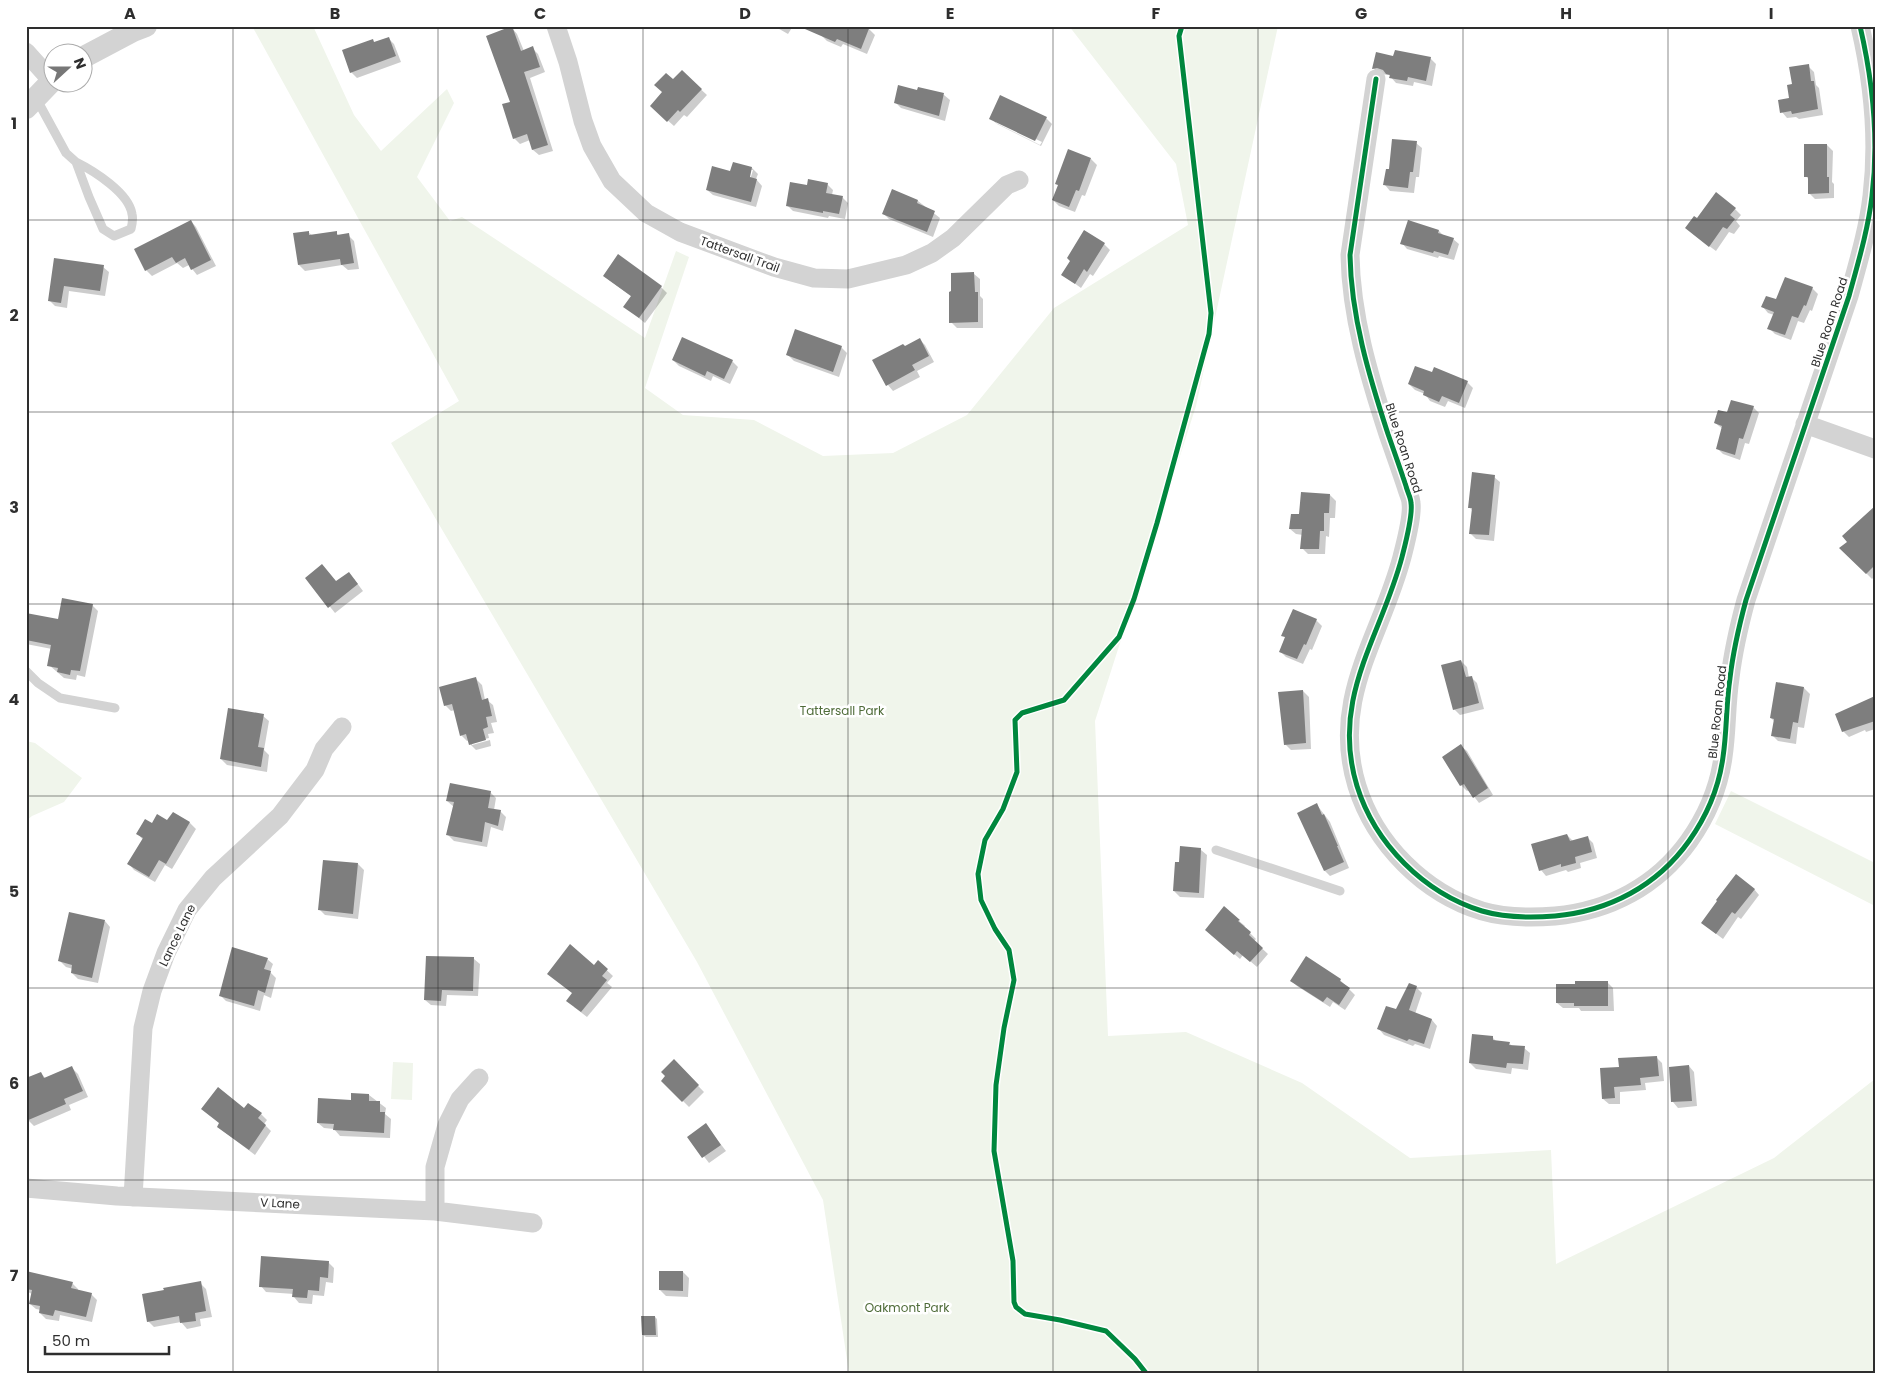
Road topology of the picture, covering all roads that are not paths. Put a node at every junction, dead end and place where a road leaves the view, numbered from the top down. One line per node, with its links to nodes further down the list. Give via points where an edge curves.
1 (146, 26): 5 (street)
2 (556, 26): 11 (street, Tattersall Trail, via 592,146 612,181 646,213 680,232 774,267 814,278 848,279 906,265 932,253 953,238 1006,185)
3 (1860, 26): 12 (street, Blue Roan Road, via 1873,103 1872,198 1849,296)
4 (26, 52): 6 (street)
5 (92, 53)
6 (42, 70)
7 (1376, 79): 12 (street, Blue Roan Road, via 1350,255 1350,282 1376,398 1412,504 1396,579 1356,683 1349,739 1357,786 1370,816 1391,850 1420,877 1450,898 1483,911 1535,918 1577,913 1616,902 1670,865 1705,814 1721,770 1730,678 1746,600)
8 (42, 91): 9 (street)
9 (31, 103): 10 (lane)
10 (76, 162): 10 (lane, via 103,229 114,236 132,229 132,213 120,192)
11 (1019, 180)
12 (1805, 424): 13 (street)
13 (1875, 448)
14 (26, 672): 15 (lane, via 60,698)
15 (115, 708)
16 (342, 728): 21 (street, Lance Lane, via 324,749 315,770 280,816 213,878 187,910 166,953 143,1028)
17 (1216, 850): 18 (lane)
18 (1340, 891)
19 (479, 1078): 22 (street, via 460,1099 446,1125 435,1166)
20 (26, 1188): 21 (street, V Lane)
21 (133, 1196): 22 (street, V Lane)
22 (435, 1211): 23 (street, V Lane)
23 (533, 1223)

